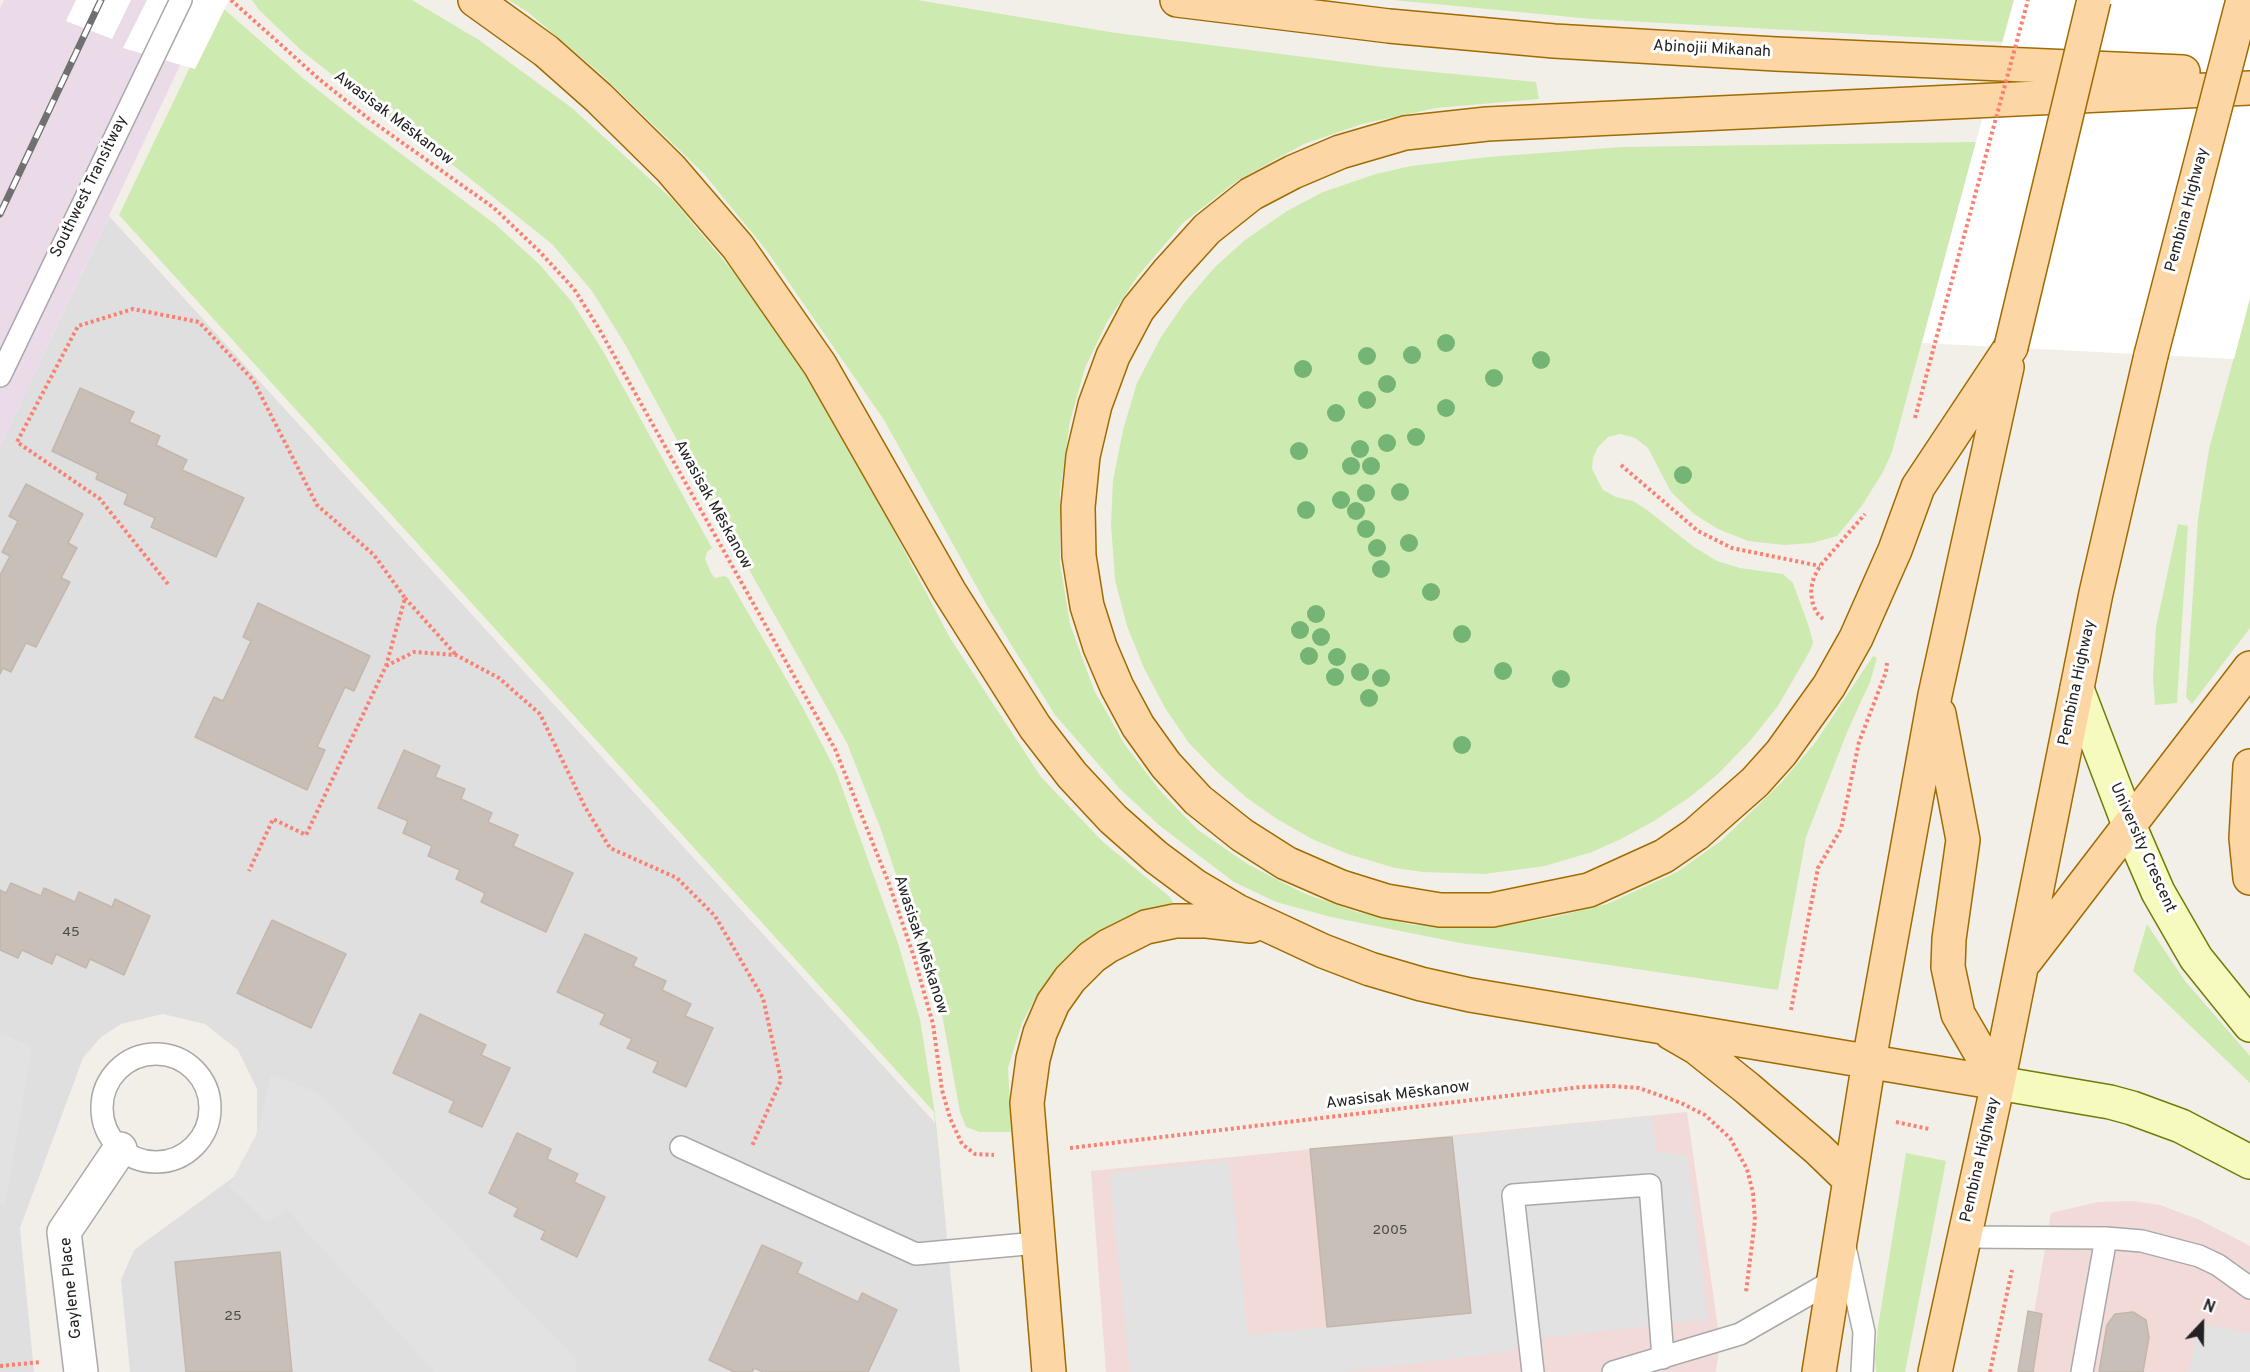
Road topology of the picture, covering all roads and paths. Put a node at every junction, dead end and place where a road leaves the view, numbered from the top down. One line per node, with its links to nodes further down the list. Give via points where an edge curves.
1 (181, 0): 12 (lane, Southwest Transitway)
2 (231, 0): 39 (path, Awasisak Mēskanow, via 344,99 494,208 580,298 835,749 914,957 933,1024 950,1118 962,1144)
3 (475, 0): 27 (main road, via 546,51 599,98 671,169 738,247 820,365 990,658 1072,775 1156,857 1195,886)
4 (1177, 0): 8 (main road, Abinojii Mikanah, via 1389,27 1554,41)
5 (2028, 0): 10 (path, bridge)
6 (2094, 0): 11 (main road, bridge)
7 (2243, 0): 21 (main road, Pembina Highway, bridge, via 2151,355)
8 (2250, 75)
9 (2250, 88): 11 (main road, via 1486,124 1405,133 1340,152 1293,172 1251,194 1207,229 1138,309 1113,356 1095,405 1083,456 1079,556 1087,606 1117,687 1166,765 1198,800 1286,863 1386,901 1440,910 1492,910 1589,890 1664,856 1696,834 1755,782 1781,753 1829,686 1856,638 1918,487)
10 (1935, 343)
11 (2011, 347): 22 (main road)
12 (0, 376)
13 (1621, 465): 16 (path, via 1698,531 1732,548 1820,566 1811,589 1812,601 1816,612)
14 (168, 584): 15 (path, via 100,499 17,442 78,326 134,309 199,322 207,330 253,380 317,505 374,555)
15 (405, 598): 17 (path); 19 (path)
16 (1830, 625)
17 (456, 655): 19 (path, via 414,652); 41 (path, via 499,678 540,714 585,807 610,848 677,878 715,916 763,998 781,1080)
18 (1886, 658): 29 (path, via 1886,672 1859,742 1841,828 1818,867)
19 (386, 666): 25 (path, via 306,835 273,819)
20 (2250, 669): 24 (main road)
21 (2076, 688): 24 (main road, University Crescent); 28 (main road, Pembina Highway)
22 (1935, 695): 32 (main road); 33 (main road, via 1963,840 1948,967 1958,1014)
23 (2250, 766): 26 (main road, via 2246,838)
24 (2129, 825): 28 (main road); 30 (main road, University Crescent, via 2158,892 2196,958)
25 (249, 871)
26 (2250, 878)
27 (1274, 929): 31 (main road, via 1370,969 1421,984); 47 (main road, via 1207,921 1175,921 1146,927 1108,946 1070,979 1053,1003 1040,1033 1028,1083 1027,1124)
28 (2021, 967): 33 (main road, Pembina Highway)
29 (1792, 1002)
30 (2250, 1025)
31 (1658, 1026): 32 (main road); 42 (main road, via 1697,1048 1795,1128)
32 (1869, 1061): 33 (main road); 42 (main road)
33 (1998, 1083): 40 (main road, via 2132,1108 2181,1126); 44 (main road, Pembina Highway)
34 (1890, 1121): 35 (path)
35 (1929, 1129)
36 (681, 1147): 41 (lane)
37 (120, 1149): 37 (lane, via 154,1163 174,1160 191,1150 210,1119 211,1101 194,1068 178,1057 144,1054 113,1075 104,1092 102,1111 108,1134); 52 (street, Gaylene Place, via 64,1232)
38 (1065, 1149): 50 (path, Awasisak Mēskanow, via 1486,1097 1581,1087 1639,1088 1682,1102 1711,1120 1730,1138 1747,1169 1755,1220)
39 (975, 1154)
40 (2250, 1162)
41 (740, 1174): 47 (lane, via 916,1254)
42 (1850, 1180): 43 (main road)
43 (1842, 1232): 48 (main road); 57 (lane, via 1864,1332)
44 (1963, 1237): 45 (lane); 58 (main road, Pembina Highway)
45 (2019, 1237): 46 (lane); 59 (path)
46 (2106, 1238): 49 (lane, via 2142,1241 2199,1256); 60 (lane)
47 (1038, 1243): 53 (main road)
48 (1834, 1280): 51 (lane, via 1740,1334); 56 (main road)
49 (2250, 1288)
50 (1746, 1293)
51 (1663, 1358): 54 (lane, via 1650,1185 1513,1195); 55 (lane)
52 (81, 1372)
53 (1049, 1372)
54 (1533, 1372)
55 (1614, 1372)
56 (1819, 1372)
57 (1862, 1372)
58 (1935, 1372)
59 (1990, 1372)
60 (2082, 1372)

